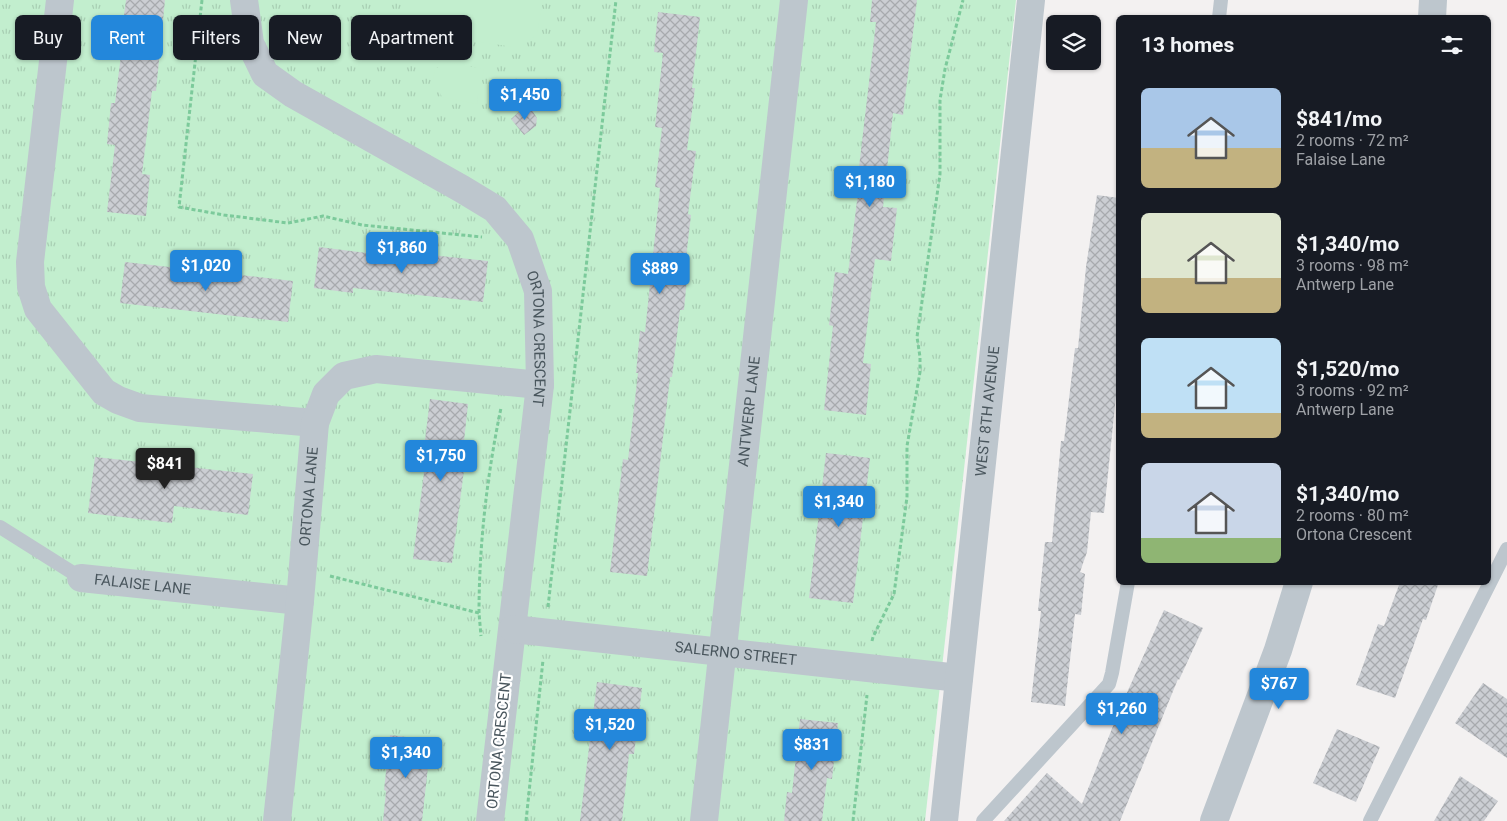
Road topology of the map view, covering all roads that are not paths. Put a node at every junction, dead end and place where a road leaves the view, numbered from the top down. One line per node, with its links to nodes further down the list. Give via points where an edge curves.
1 (60, 0): 10 (street, via 30,262 31,287 38,309 104,392 118,400 140,408)
2 (244, 0): 9 (street, ORTONA CRESCENT, via 250,43 265,74 293,94 495,210 520,239 538,291)
3 (794, 0): 20 (street, ANTWERP LANE)
4 (1031, 0): 21 (street, WEST 8TH AVENUE)
5 (1222, 0): 7 (lane)
6 (1434, 0): 8 (street)
7 (1220, 15)
8 (1432, 15)
9 (540, 385): 10 (street, ORTONA LANE, via 376,369 344,376 326,394); 19 (street, ORTONA CRESCENT)
10 (315, 423): 18 (street, ORTONA LANE)
11 (0, 527): 13 (lane, FALAISE LANE)
12 (1507, 549): 14 (lane)
13 (81, 578): 18 (street, FALAISE LANE)
14 (1491, 581)
15 (1127, 585): 26 (lane, via 1108,684)
16 (1298, 585): 27 (street, via 1278,650)
17 (1489, 585): 28 (lane)
18 (300, 601): 22 (street, ORTONA LANE)
19 (513, 629): 20 (street, SALERNO STREET); 23 (street, ORTONA CRESCENT)
20 (723, 652): 21 (street, SALERNO STREET); 24 (street, ANTWERP LANE)
21 (960, 678): 25 (street, WEST 8TH AVENUE)
22 (277, 821)
23 (490, 821)
24 (704, 821)
25 (944, 821)
26 (983, 821)
27 (1214, 821)
28 (1370, 821)

